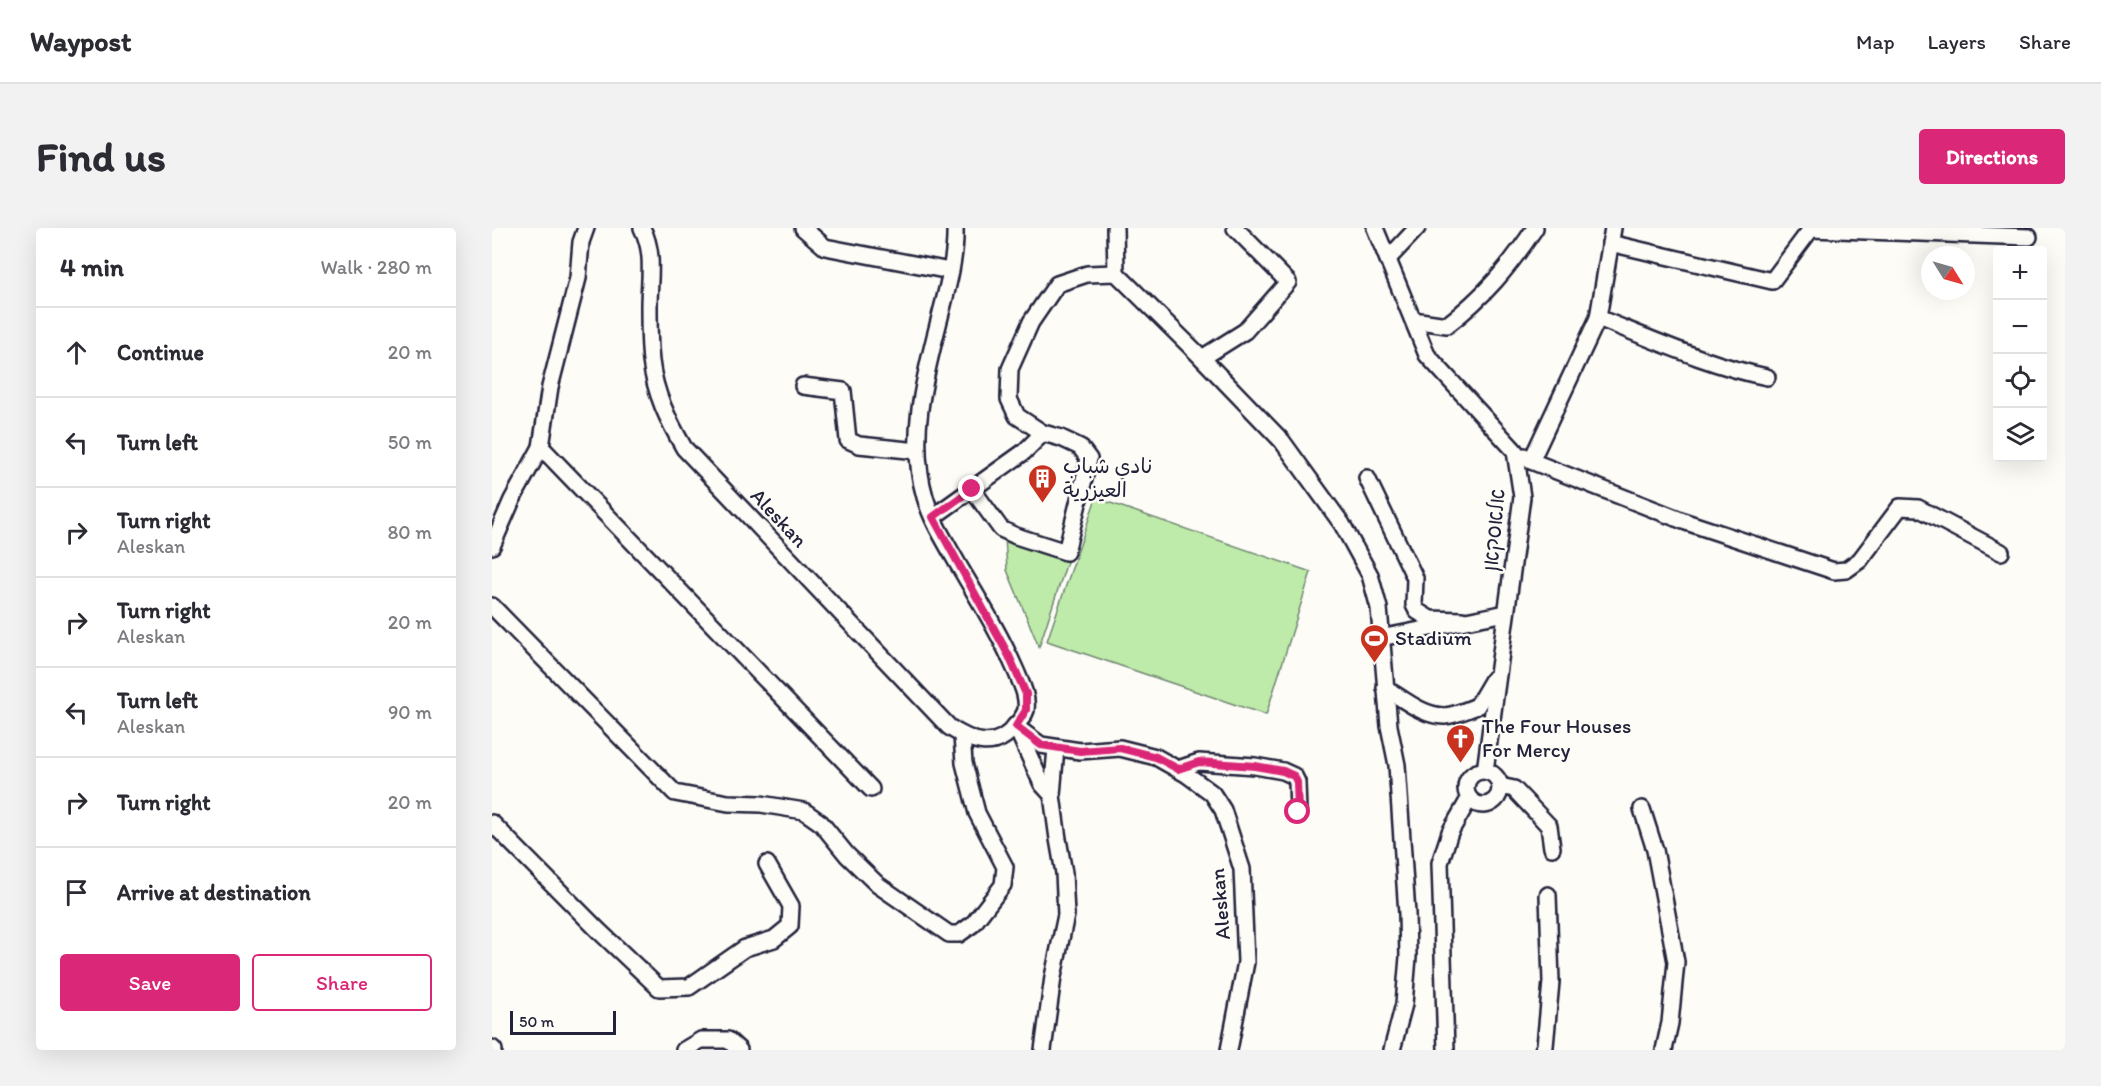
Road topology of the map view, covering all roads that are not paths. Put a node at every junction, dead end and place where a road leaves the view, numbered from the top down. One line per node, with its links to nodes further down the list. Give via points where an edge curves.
1 (586, 228): 21 (street, via 578,278 550,387)
2 (642, 228): 37 (street, Aleskan, via 652,262 651,363 663,410 684,448 937,715)
3 (803, 228): 13 (street, via 825,247)
4 (955, 228): 13 (street)
5 (1115, 228): 14 (street)
6 (1235, 228): 17 (street, via 1288,282 1245,331)
7 (1375, 228): 12 (street)
8 (1417, 228): 12 (street)
9 (1535, 228): 16 (street, via 1512,263 1472,306 1447,325)
10 (1612, 235): 11 (street, via 1772,281 1811,229); 15 (street)
11 (2029, 237)
12 (1388, 260): 16 (street)
13 (950, 271): 22 (street, via 919,409)
14 (1116, 273): 17 (street); 20 (street, via 1087,274 1057,284 1031,321 1010,369 1009,399 1017,416)
15 (1598, 318): 18 (street, via 1709,362); 24 (street)
16 (1413, 320): 23 (street, via 1427,355)
17 (1202, 358): 33 (street, via 1282,441 1342,524 1370,575 1379,608)
18 (1767, 377)
19 (803, 386): 22 (street, via 843,391 848,440 858,445)
20 (1042, 433): 26 (street, via 1024,453); 26 (street, via 1080,447 1089,459 1066,552 1001,529)
21 (541, 447): 28 (street); 42 (street)
22 (918, 451): 27 (street, via 921,481)
23 (1515, 451): 24 (street); 31 (street, אלאסקאן, via 1522,497)
24 (1531, 461): 29 (street, via 1686,522 1834,571 1846,570 1860,560 1900,507 1918,508)
25 (1367, 478): 32 (street, via 1415,578 1417,612 1430,619)
26 (972, 489): 27 (street)
27 (933, 517): 36 (street, via 1026,694 1026,710)
28 (492, 546)
29 (2001, 552)
30 (492, 606): 37 (street, via 675,793 804,811 822,823 878,885 949,934 959,934 973,924 1003,885 1005,867 977,813 964,763)
31 (1506, 613): 32 (street); 34 (street, אלאסקאן)
32 (1462, 620): 33 (street)
33 (1380, 638): 35 (street)
34 (1499, 667): 35 (street, via 1477,706 1445,716 1432,714); 40 (street, אלאסקאן)
35 (1385, 688): 55 (street, via 1397,765 1408,957 1404,1004)
36 (1016, 726): 37 (street, via 1008,736 996,740 974,741); 38 (street, Aleskan, via 1041,745); 43 (street, via 1042,784)
37 (962, 736)
38 (1056, 748): 39 (street, Aleskan, via 1120,748 1156,757); 43 (street)
39 (1178, 769): 46 (street, via 1199,762 1283,771 1297,782); 54 (street, Aleskan, via 1212,793 1223,810 1242,869 1246,962)
40 (1485, 771): 41 (street, via 1495,776); 44 (street, via 1469,777)
41 (1500, 786): 44 (street, via 1498,797 1490,804 1479,805); 48 (street, via 1514,789 1549,826)
42 (872, 789)
43 (1052, 795): 53 (street, via 1066,915)
44 (1469, 799): 56 (street, via 1450,832 1440,863)
45 (1642, 809): 58 (street, via 1655,850 1676,962)
46 (1298, 812)
47 (492, 823): 49 (street, via 659,988 689,987 745,948 774,939 790,926 791,906)
48 (1552, 848)
49 (766, 864)
50 (1548, 895): 57 (street, via 1551,982)
51 (684, 1050): 52 (street, via 701,1040 728,1040)
52 (739, 1050)
53 (1044, 1050)
54 (1229, 1050)
55 (1392, 1050)
56 (1446, 1050)
57 (1543, 1050)
58 (1664, 1050)

